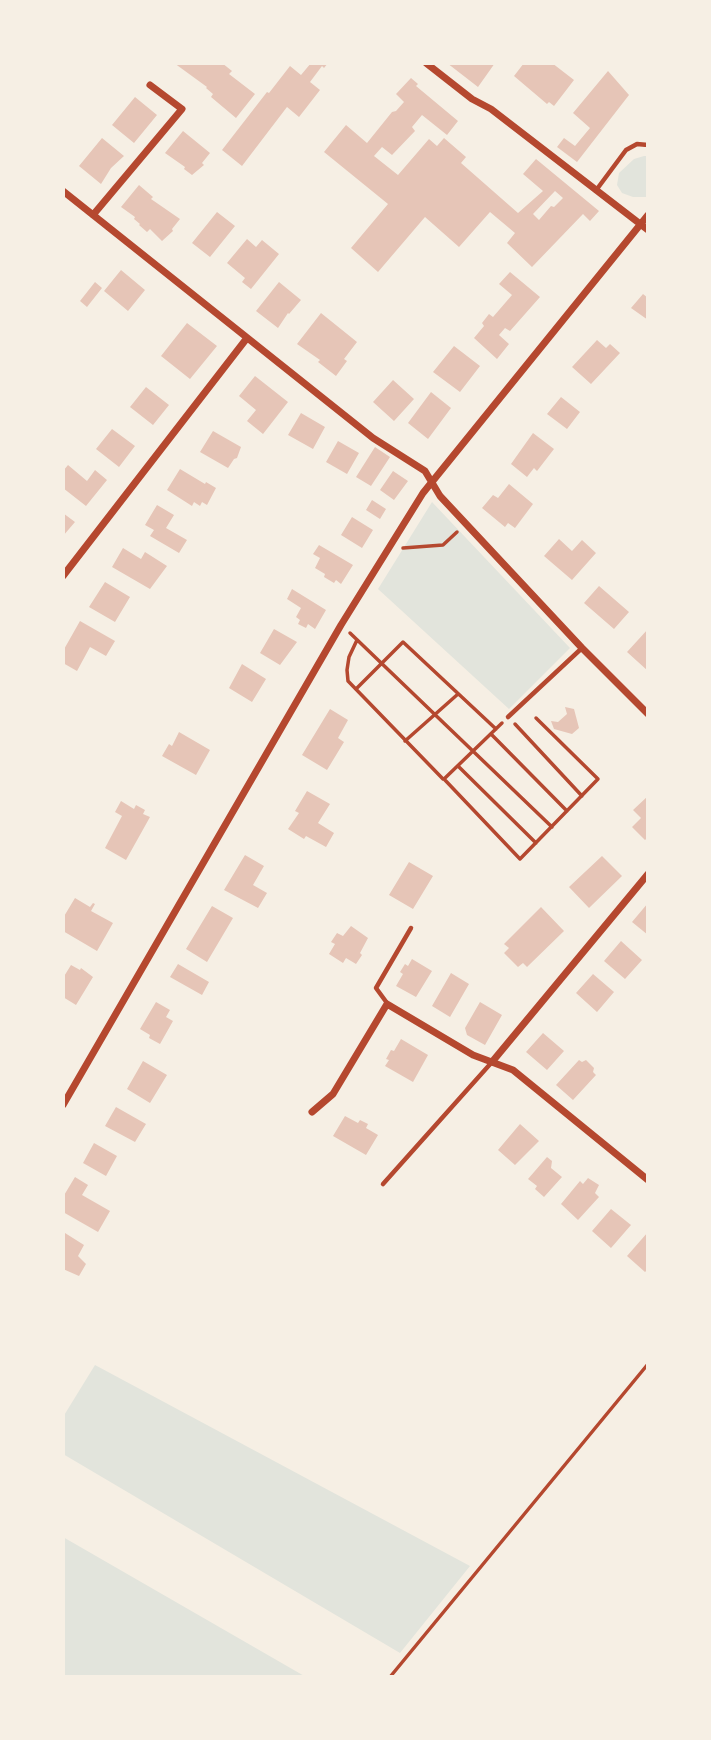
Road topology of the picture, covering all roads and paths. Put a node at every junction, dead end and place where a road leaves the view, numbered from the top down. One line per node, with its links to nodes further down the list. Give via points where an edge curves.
1 (426, 63): 4 (street)
2 (150, 85): 6 (street, via 182,109)
3 (648, 145): 4 (lane, via 626,150)
4 (597, 189): 8 (street)
5 (63, 191): 6 (street)
6 (93, 215): 10 (street)
7 (648, 215): 8 (street)
8 (640, 224): 9 (street); 11 (street)
9 (648, 230)
10 (247, 338): 11 (street); 14 (street)
11 (433, 481): 12 (street, via 440,496); 13 (street)
12 (466, 524): 13 (path, via 443,545); 17 (street)
13 (389, 548): 15 (street)
14 (63, 576)
15 (341, 625): 16 (path); 39 (street)
16 (357, 640): 18 (path); 19 (path, via 346,670)
17 (582, 648): 22 (street); 23 (lane)
18 (381, 663): 19 (path); 20 (path, via 403,642); 21 (path)
19 (356, 689): 27 (path)
20 (458, 694): 21 (path); 25 (path)
21 (435, 714): 27 (path); 28 (path)
22 (648, 714)
23 (508, 717): 25 (path); 31 (path)
24 (536, 718): 31 (path, via 598,779)
25 (496, 729): 26 (path)
26 (492, 734): 28 (path); 32 (path)
27 (405, 742): 30 (path)
28 (474, 752): 29 (path); 33 (path)
29 (458, 766): 30 (path); 34 (path)
30 (444, 779): 34 (path, via 520,859)
31 (582, 796): 32 (path)
32 (567, 811): 33 (path)
33 (552, 827): 34 (path)
34 (536, 843)
35 (648, 874): 38 (street)
36 (411, 928): 37 (lane, via 376,988)
37 (387, 1004): 38 (street); 40 (street, via 333,1094)
38 (492, 1062): 41 (street, via 513,1070); 42 (lane)
39 (63, 1105)
40 (312, 1112)
41 (648, 1180)
42 (383, 1184)
43 (648, 1364): 44 (path)
44 (390, 1677)

